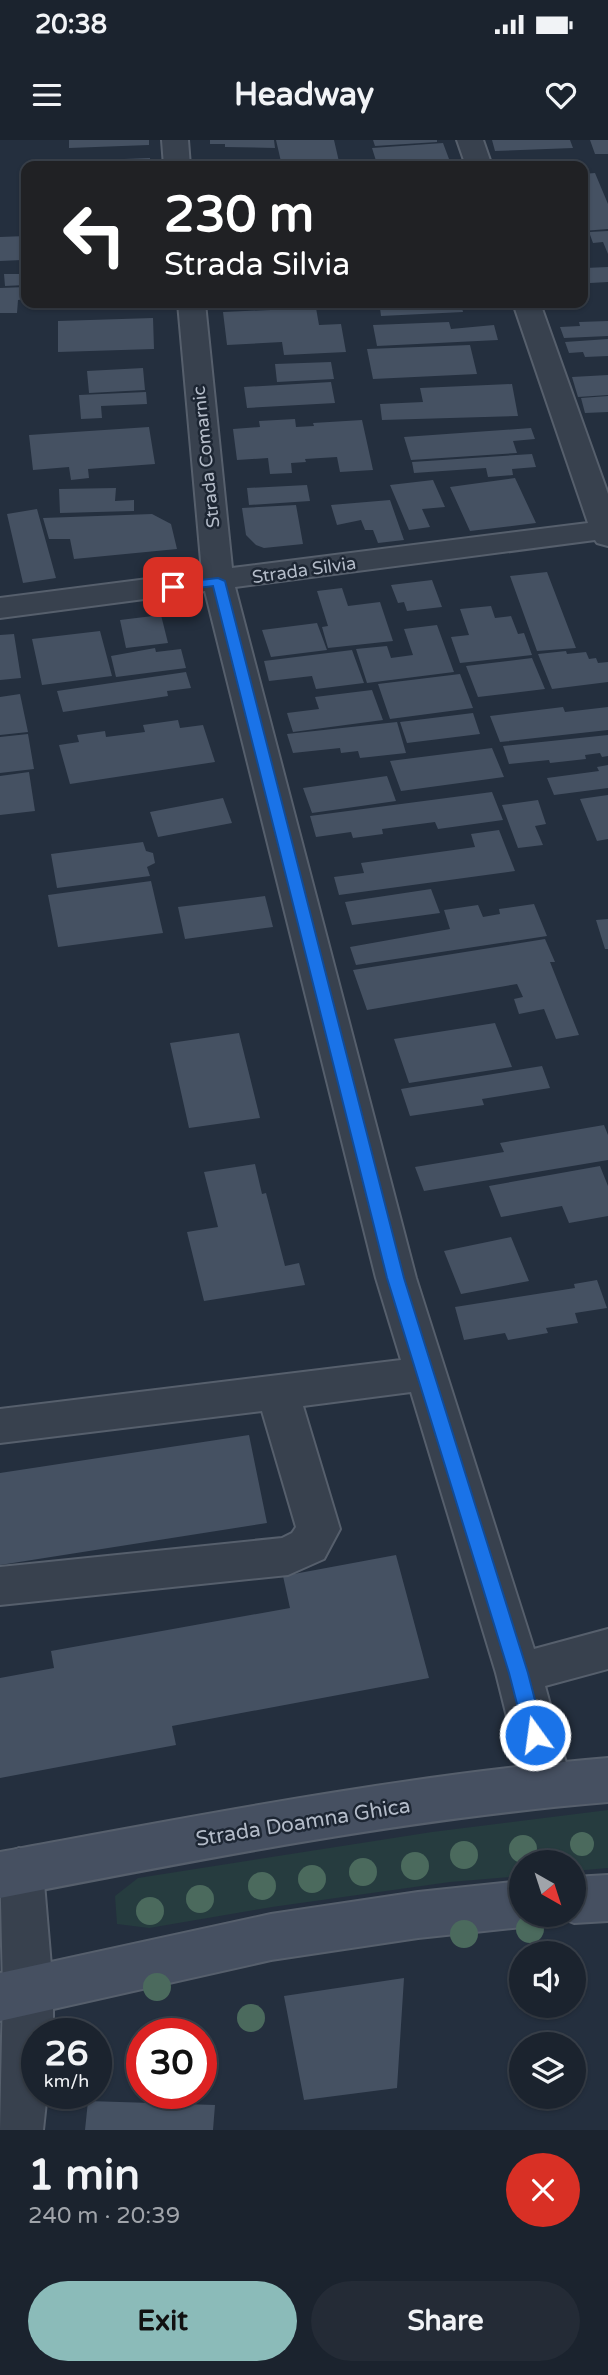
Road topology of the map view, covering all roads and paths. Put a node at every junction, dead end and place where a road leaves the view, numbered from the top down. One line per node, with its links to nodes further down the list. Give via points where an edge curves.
1 (174, 140): 3 (street)
2 (470, 140): 4 (street)
3 (176, 161)
4 (477, 161)
5 (191, 308): 8 (street, Strada Comarnic)
6 (528, 308): 7 (street)
7 (607, 532): 8 (street, Strada Silvia)
8 (218, 581): 9 (street, Strada Silvia); 10 (street, Strada Comarnic)
9 (0, 608)
10 (424, 1374): 11 (street); 15 (street, Strada Comarnic)
11 (278, 1392): 12 (street); 13 (street, via 318,1529 308,1546 288,1556)
12 (0, 1426)
13 (0, 1586)
14 (608, 1649): 15 (street)
15 (519, 1673): 17 (street, Strada Comarnic)
16 (608, 1780): 17 (main road, Strada Doamna Ghica)
17 (548, 1785): 18 (main road, Strada Doamna Ghica, via 248,1828)
18 (10, 1873): 22 (street)
19 (608, 1898): 20 (main road)
20 (586, 1899)
21 (509, 1905): 22 (main road, via 271,1937)
22 (14, 1993): 23 (street, via 27,2046)
23 (17, 2130)

